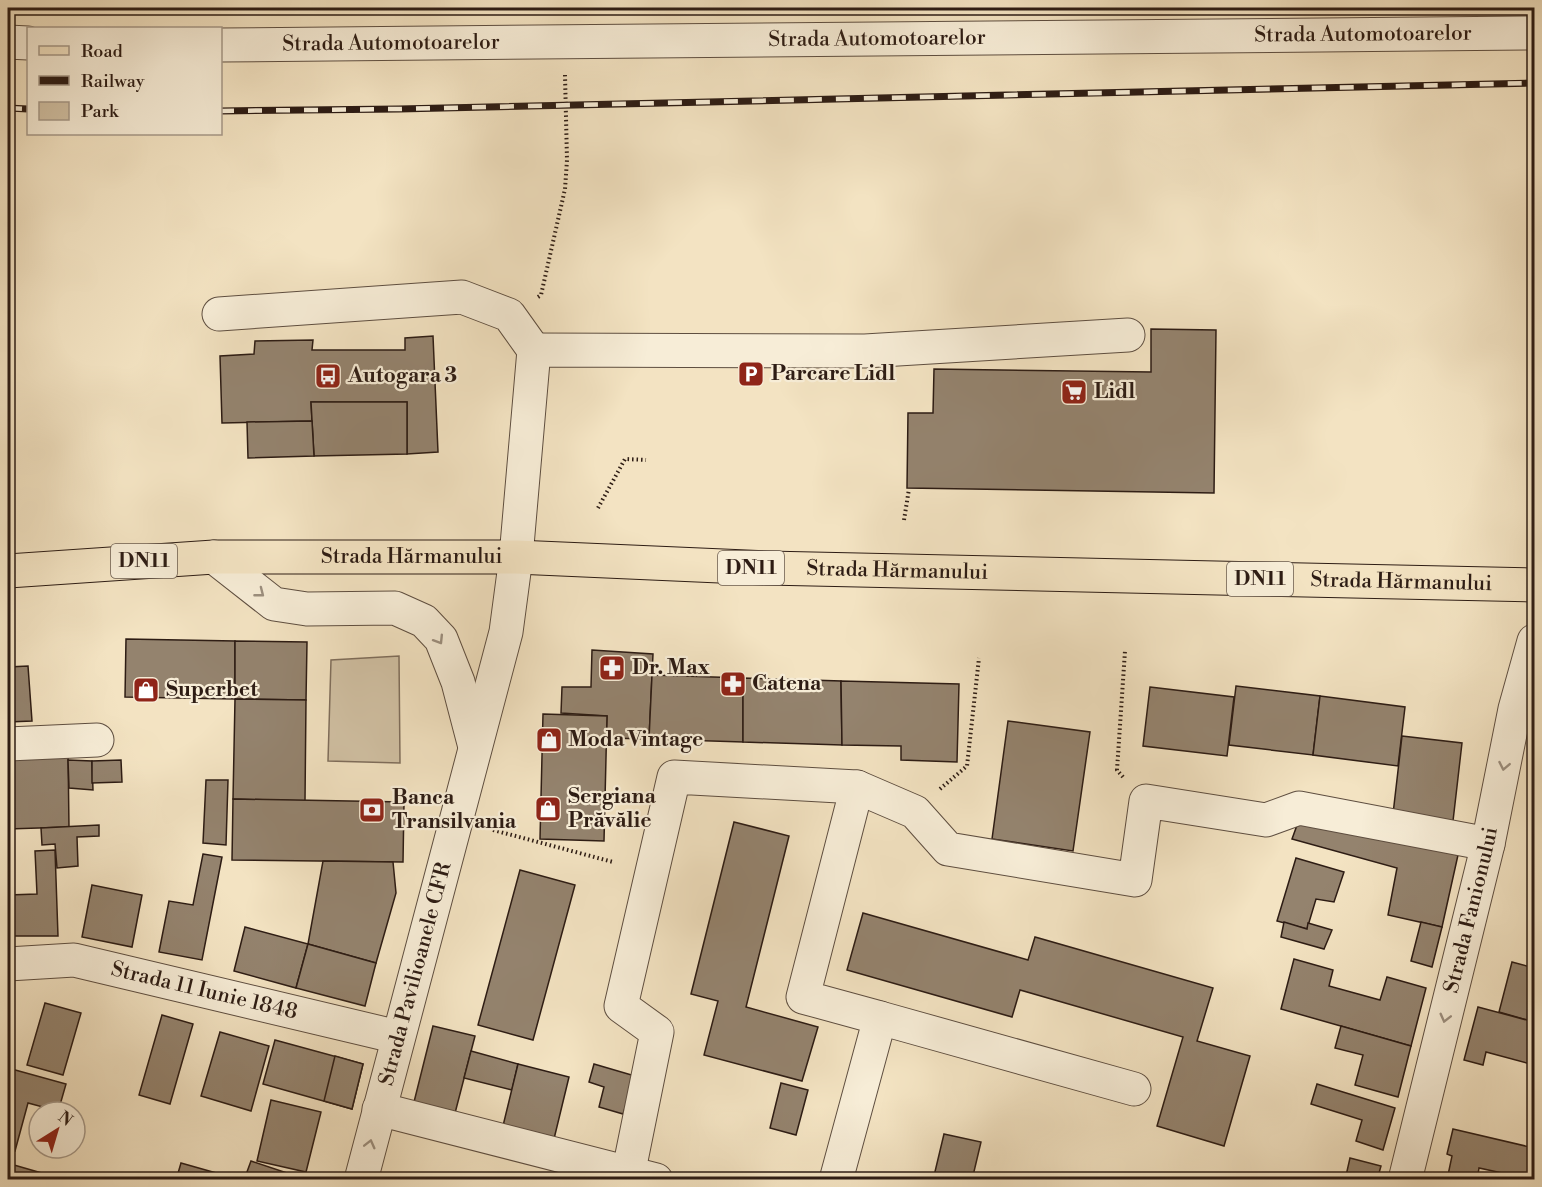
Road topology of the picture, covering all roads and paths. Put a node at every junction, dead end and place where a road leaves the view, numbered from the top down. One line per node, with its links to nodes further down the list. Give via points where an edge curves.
1 (1534, 33): 4 (street, Strada Automotoarelor)
2 (8, 42): 3 (street)
3 (27, 42)
4 (564, 42): 5 (street, Strada Automotoarelor); 7 (path, via 565,189 541,295)
5 (222, 45)
6 (219, 314): 7 (street, via 462,297)
7 (509, 315): 9 (street)
8 (1128, 335): 9 (street, via 864,351)
9 (534, 350): 15 (street, Strada Pavilioanele CFR)
10 (646, 460): 12 (path, via 625,459)
11 (909, 489): 13 (path)
12 (598, 508)
13 (904, 520)
14 (214, 557): 15 (main road, Strada Hărmanului / DN11); 16 (main road, Strada Hărmanului / DN11); 24 (street, one-way to 24, via 274,604 307,609 395,608 424,621 441,639 454,671)
15 (516, 557): 17 (main road, Strada Hărmanului / DN11, via 767,568); 24 (street, Strada Pavilioanele CFR, via 506,632)
16 (8, 571)
17 (1534, 585)
18 (1534, 641): 21 (street, Strada Fanionului)
19 (1125, 651): 26 (path, via 1117,770)
20 (979, 658): 27 (path, via 967,766)
21 (1525, 710): 29 (street, Strada Fanionului, one-way to 29)
22 (97, 740): 23 (street)
23 (8, 744)
24 (475, 749): 33 (street, Strada Pavilioanele CFR)
25 (857, 787): 27 (street); 32 (street, via 803,997); 36 (street, via 674,777 621,1006 657,1032)
26 (1146, 801): 27 (street, via 1135,880 948,849); 29 (street, via 1266,820 1299,808)
27 (915, 812)
28 (493, 830): 30 (path)
29 (1488, 844): 39 (street, Strada Fanionului, one-way to 39)
30 (613, 862)
31 (8, 964): 33 (street, Strada 11 Iunie 1848, via 74,960)
32 (880, 1018): 34 (street); 38 (street)
33 (398, 1037): 35 (street, Strada Pavilioanele CFR)
34 (1134, 1089)
35 (379, 1109): 36 (street); 37 (street, Strada Pavilioanele CFR, one-way to 35)
36 (637, 1177)
37 (361, 1179)
38 (836, 1179)
39 (1405, 1179)

